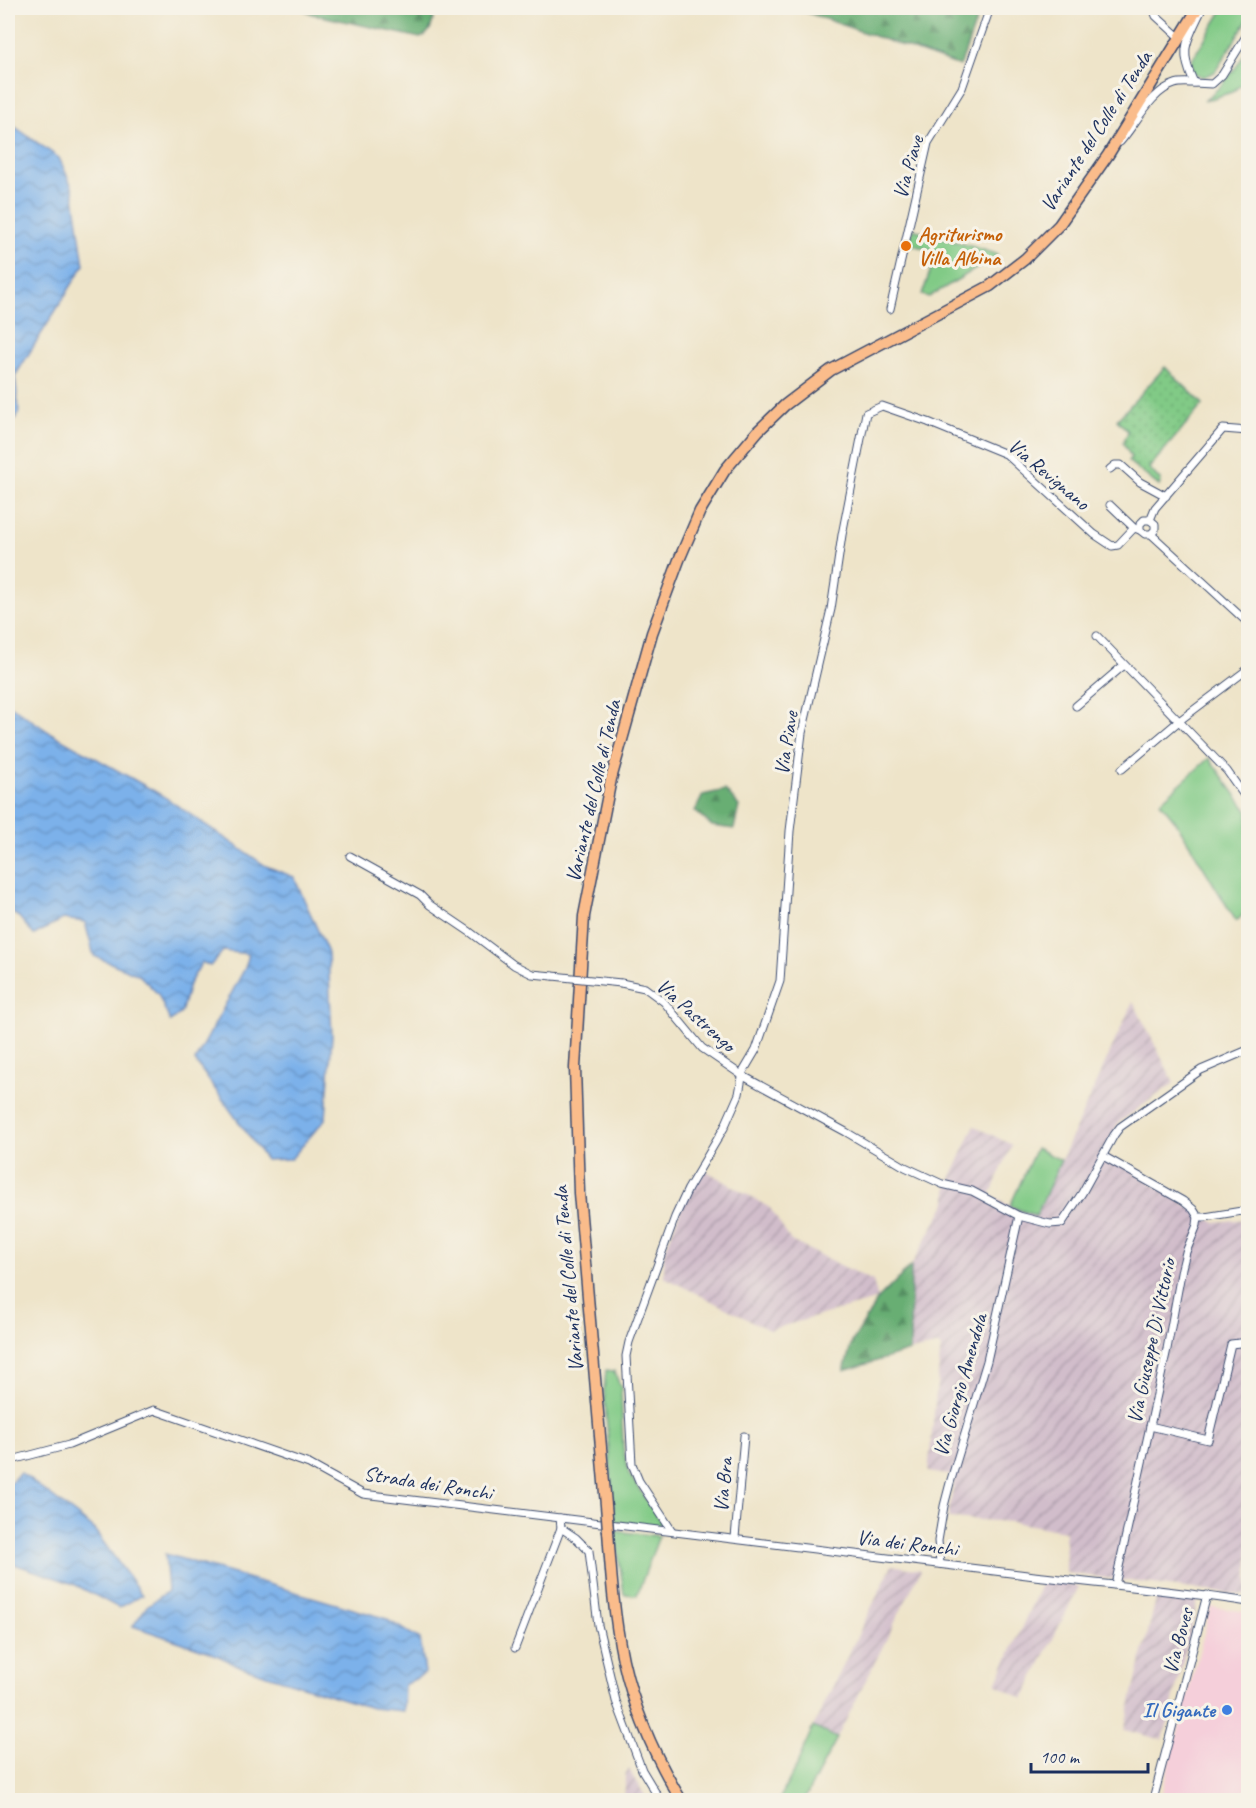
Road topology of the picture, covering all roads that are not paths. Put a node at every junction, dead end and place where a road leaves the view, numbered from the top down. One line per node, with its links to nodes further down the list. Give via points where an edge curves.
1 (990, 8): 9 (street, Via Piave, via 962,88 928,143)
2 (1153, 8): 6 (street, via 1156,16)
3 (1198, 8): 6 (main road, Variante del Colle di Tenda)
4 (1203, 8): 7 (street, via 1184,52)
5 (1248, 33): 7 (street, via 1217,80 1212,84)
6 (1180, 38): 8 (main road, Variante del Colle di Tenda)
7 (1194, 83): 8 (street, via 1177,83 1163,90)
8 (1108, 156): 46 (main road, Variante del Colle di Tenda, bridge, via 1059,225 1025,259 990,286 831,370 785,405 725,470 700,511 678,560 652,633 611,779 584,916 574,1068 579,1193 613,1596 624,1661 641,1717)
9 (890, 309)
10 (866, 413): 16 (street, Via Revignano, via 882,406 1006,454 1112,546); 28 (street, Via Piave, via 831,609 802,733 790,831 780,981)
11 (1248, 431): 13 (street, Via Revignano, via 1223,429)
12 (1110, 470): 13 (street, Via Revignano, via 1121,465 1140,482)
13 (1166, 496): 15 (street, Via Revignano)
14 (1110, 505): 16 (street, Via Revignano)
15 (1150, 520): 16 (street, Via Revignano, via 1144,520); 17 (street, via 1155,530)
16 (1137, 529): 17 (street, Via Revignano)
17 (1150, 534): 18 (street)
18 (1248, 624)
19 (1097, 636): 20 (street)
20 (1124, 665): 22 (street); 23 (street)
21 (1248, 669): 23 (street)
22 (1076, 706)
23 (1179, 722): 24 (street); 25 (street, via 1227,771)
24 (1122, 769)
25 (1248, 801)
26 (350, 856): 28 (street, Via Pastrengo, bridge, via 420,895 514,965 532,974 621,982 645,988 664,1002 702,1048)
27 (1248, 1050): 29 (street, via 1201,1070 1120,1127)
28 (743, 1076): 31 (street, Via Pastrengo, via 905,1167 942,1184 972,1191); 39 (street, Via Piave, via 724,1128 675,1217 626,1356 632,1464)
29 (1103, 1156): 31 (street, Via Pastrengo, via 1062,1223); 32 (street, via 1183,1201)
30 (1248, 1210): 32 (street)
31 (1019, 1216): 41 (street, Via Giorgio Amendola, via 987,1361 944,1506 938,1542)
32 (1198, 1217): 34 (street, Via Giuseppe Di Vittorio, via 1182,1268)
33 (1248, 1342): 34 (street, via 1232,1344 1208,1440)
34 (1150, 1426): 42 (street, Via Giuseppe Di Vittorio)
35 (744, 1436): 40 (street, Via Bra)
36 (8, 1461): 37 (street, Strada dei Ronchi, via 69,1445 154,1410 309,1464 363,1494)
37 (560, 1518): 38 (street); 39 (street, Via dei Ronchi)
38 (561, 1528): 45 (street); 48 (street, via 589,1551 598,1625 616,1701 642,1770)
39 (672, 1531): 40 (street, Via dei Ronchi)
40 (735, 1538): 41 (street, Via dei Ronchi)
41 (940, 1564): 42 (street, Via dei Ronchi)
42 (1115, 1585): 43 (street, Via dei Ronchi)
43 (1207, 1595): 44 (street, Via dei Ronchi); 51 (street, Via Boves)
44 (1248, 1602)
45 (515, 1648)
46 (667, 1776): 49 (main road, Variante del Colle di Tenda); 50 (main road)
47 (1248, 1796): 52 (street)
48 (660, 1800)
49 (681, 1800)
50 (686, 1800)
51 (1153, 1800)
52 (1245, 1800)

